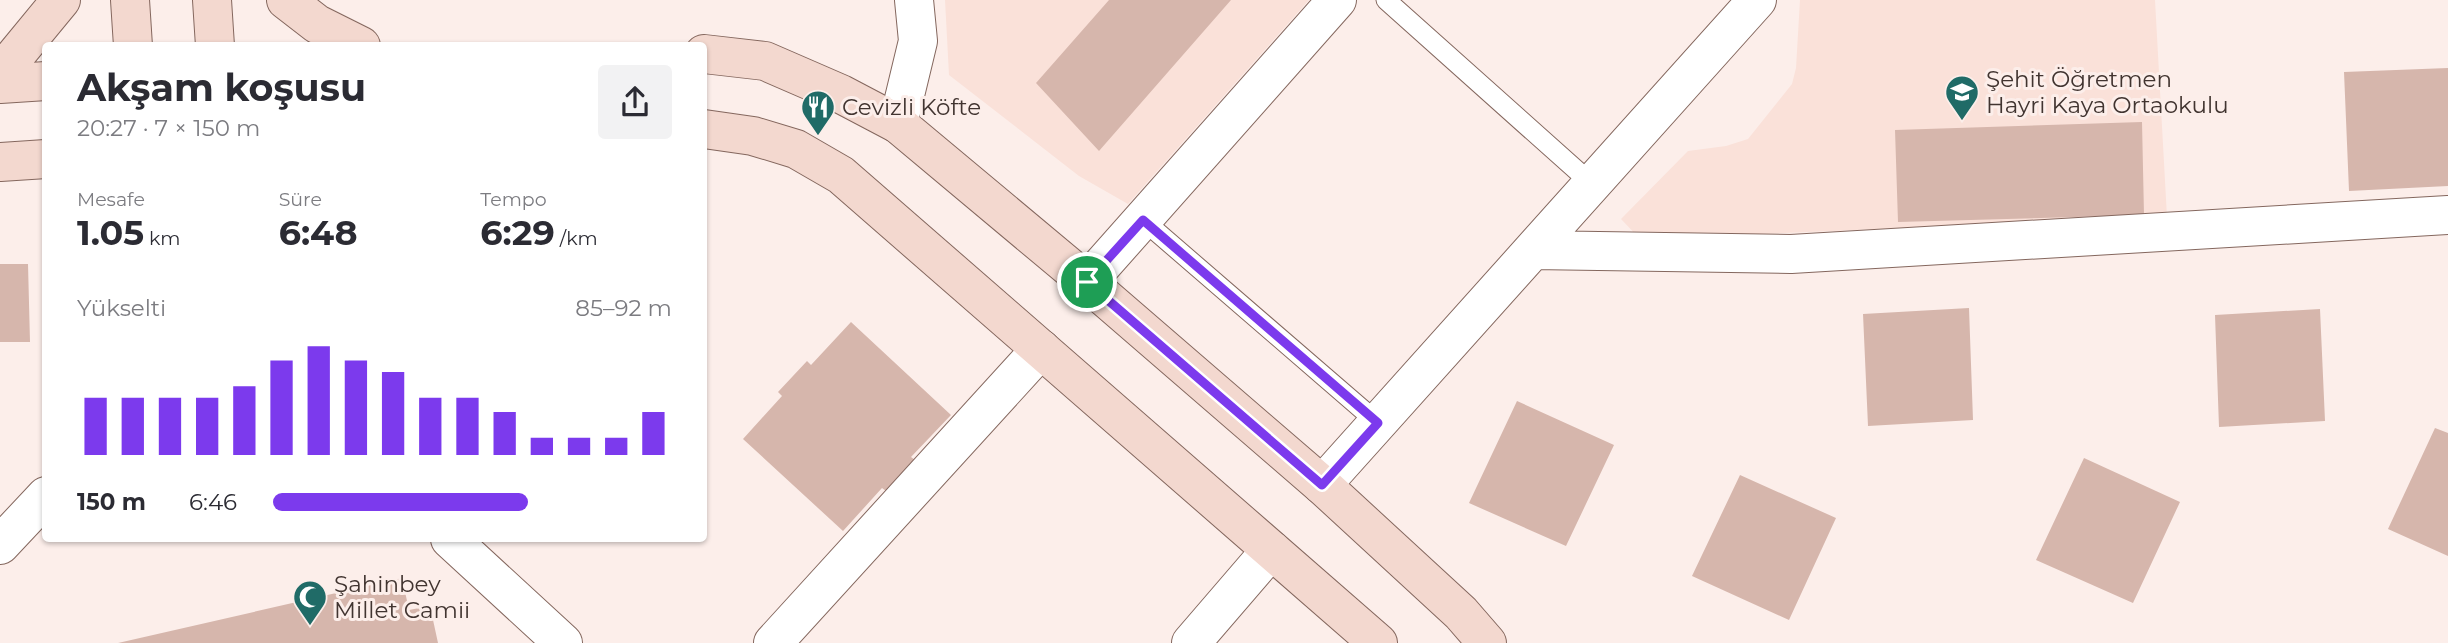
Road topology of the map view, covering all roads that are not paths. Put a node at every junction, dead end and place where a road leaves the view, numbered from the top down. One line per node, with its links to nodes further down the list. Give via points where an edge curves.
1 (61, 0): 13 (main road)
2 (130, 0): 9 (main road)
3 (212, 0): 10 (main road)
4 (286, 0): 11 (main road, via 317,24)
5 (914, 0): 16 (street, via 918,41)
6 (1337, 0): 22 (street)
7 (1386, 0): 20 (lane)
8 (1757, 0): 20 (street)
9 (133, 42)
10 (215, 42)
11 (353, 42)
12 (707, 54): 16 (main road, via 765,61)
13 (0, 74)
14 (42, 81): 15 (main road)
15 (0, 84)
16 (898, 124): 24 (main road)
17 (707, 129): 25 (main road, via 796,149 841,175)
18 (42, 159): 19 (main road)
19 (0, 162)
20 (1592, 184): 23 (street)
21 (2448, 215): 23 (street, via 1791,254)
22 (1143, 220): 24 (street); 26 (lane)
23 (1533, 250): 26 (street)
24 (1087, 282): 27 (main road)
25 (1041, 349): 31 (main road); 33 (street)
26 (1378, 423): 27 (street)
27 (1322, 485): 36 (main road)
28 (42, 500): 30 (street)
29 (453, 542): 32 (street)
30 (0, 545)
31 (1271, 550): 34 (street); 35 (main road)
32 (563, 643)
33 (773, 643)
34 (1191, 643)
35 (1378, 643)
36 (1488, 643)

